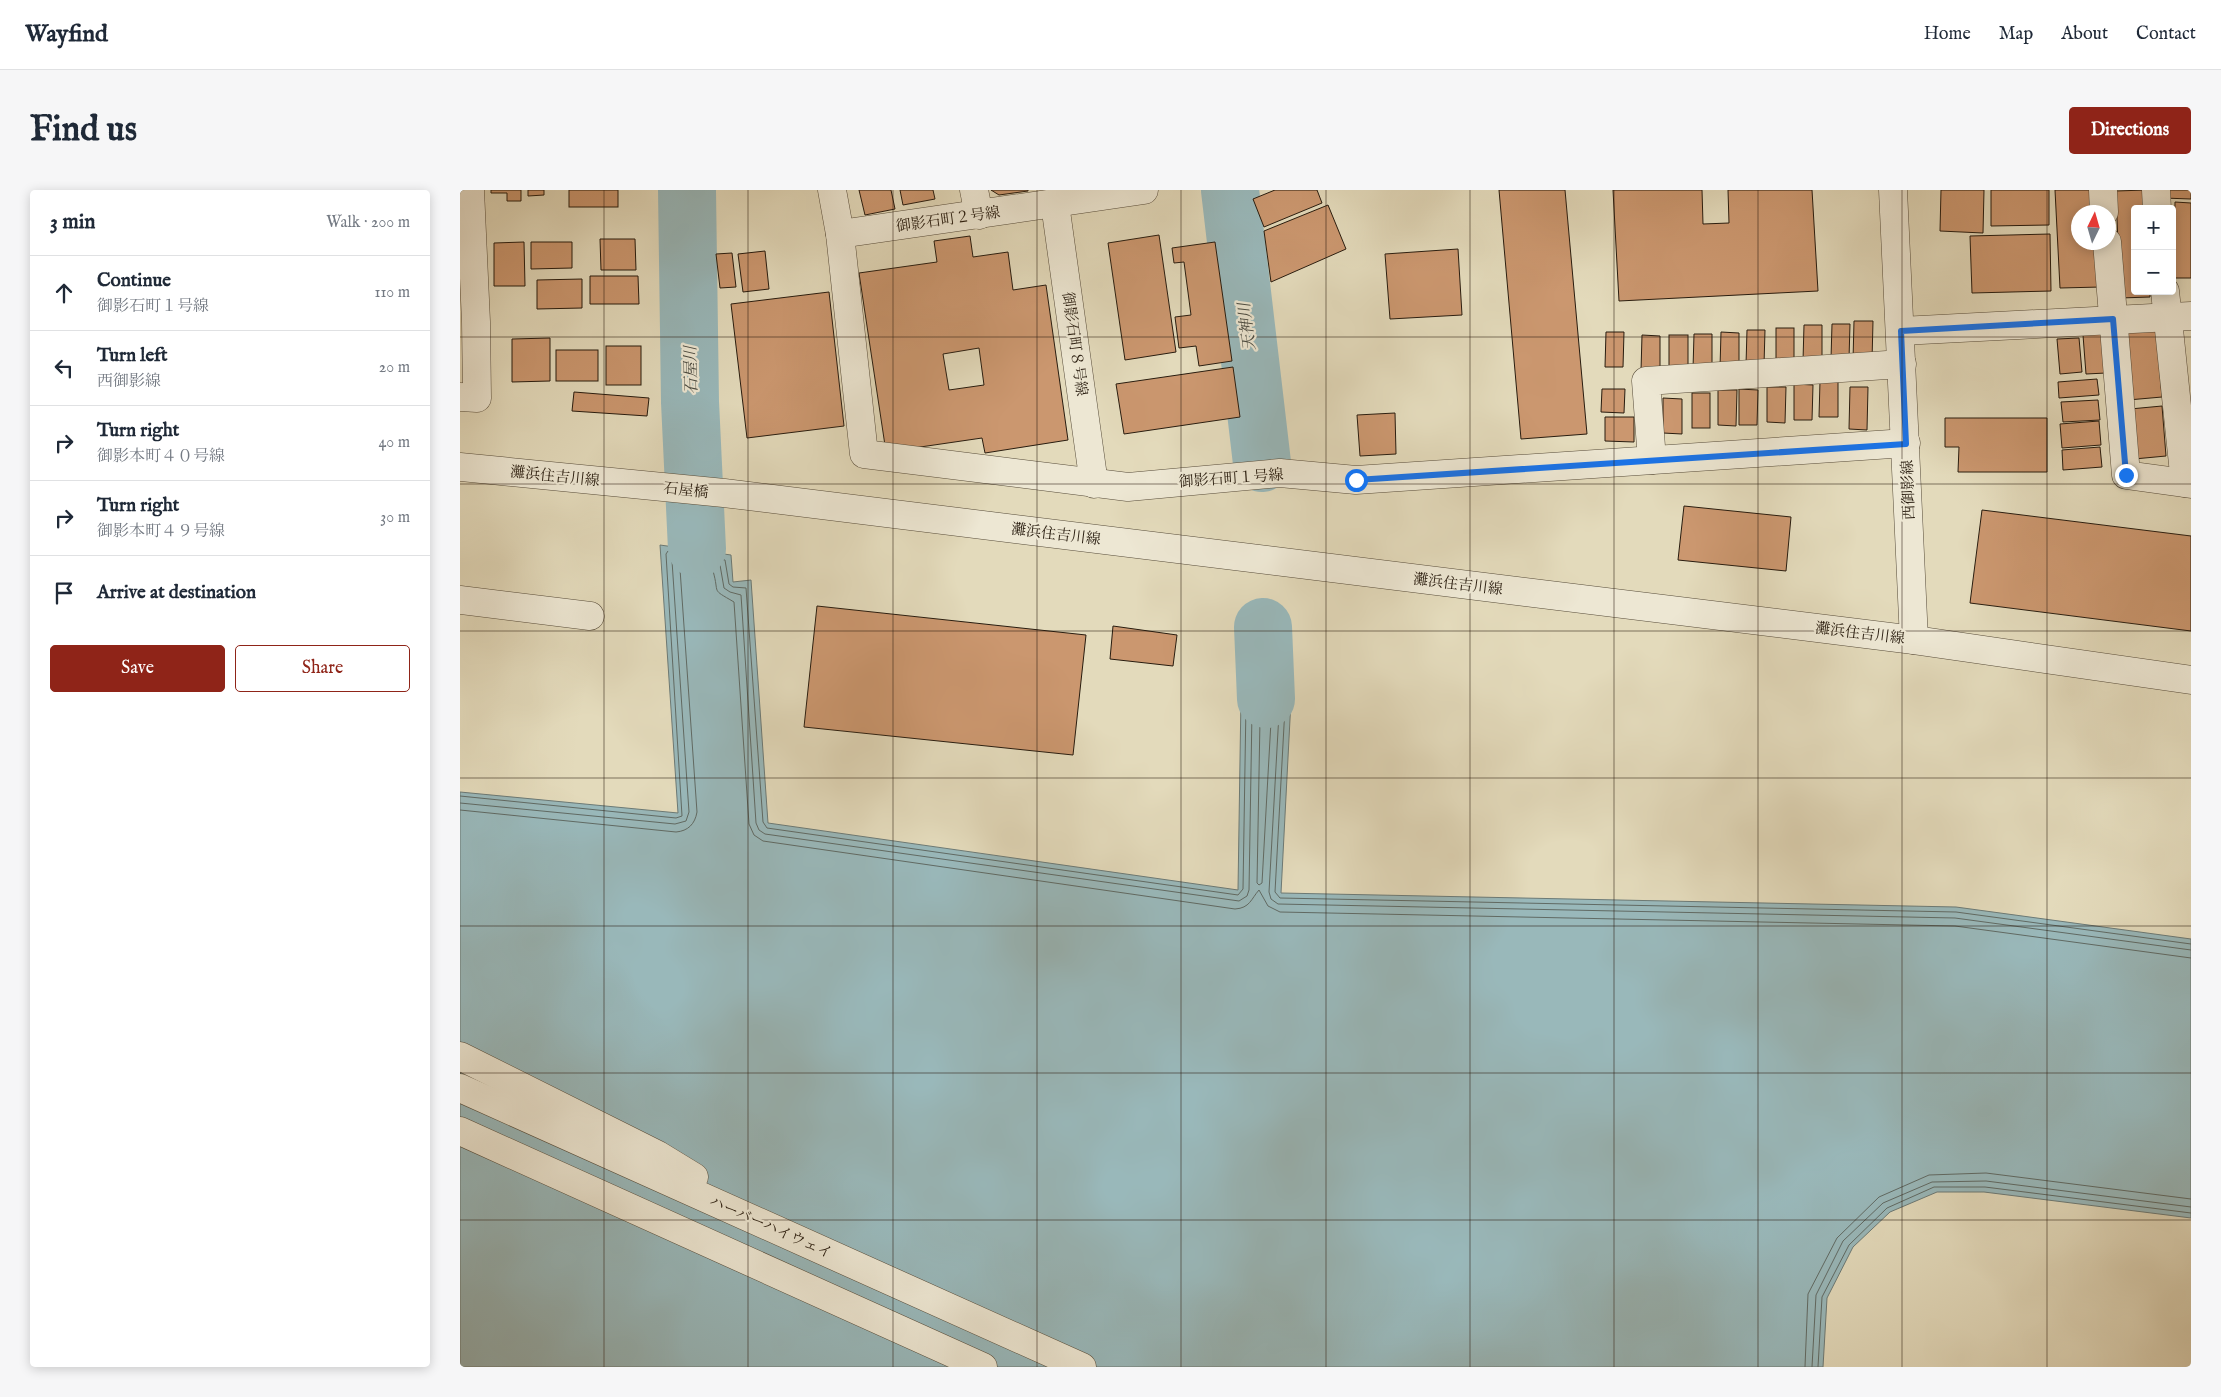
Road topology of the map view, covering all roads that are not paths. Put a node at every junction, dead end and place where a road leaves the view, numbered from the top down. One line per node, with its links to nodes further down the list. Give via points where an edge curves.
1 (470, 190): 18 (street, via 477,398)
2 (832, 190): 12 (street)
3 (1144, 190): 7 (street, 御影石町２号線)
4 (1893, 190): 16 (street, 西御影線)
5 (2103, 190): 10 (street)
6 (2156, 190): 11 (street)
7 (1108, 193): 9 (street, 御影石町２号線)
8 (976, 202): 9 (street, 御影石町２号線); 12 (street, 御影石町２号線)
9 (1055, 204): 23 (street, 御影石町８号線)
10 (2104, 205)
11 (2157, 205)
12 (840, 234): 23 (street, 御影石町１号線, via 864,454)
13 (2108, 250): 15 (street)
14 (2174, 308): 15 (street); 22 (street)
15 (2113, 319): 16 (street); 22 (street, via 2126,475)
16 (1901, 331): 17 (street, 西御影線)
17 (1902, 364): 19 (street, 西御影線); 20 (street, via 1646,381)
18 (460, 397)
19 (1906, 444): 20 (street, 御影石町１号線); 28 (street, 西御影線)
20 (1652, 460): 23 (street, 御影石町１号線, via 1356,480 1280,473 1128,487)
21 (460, 466): 24 (street, 灘浜住吉川線)
22 (2188, 483)
23 (1094, 484)
24 (649, 486): 25 (street, 石屋橋)
25 (724, 493): 28 (street, 灘浜住吉川線)
26 (460, 600): 27 (street)
27 (590, 616)
28 (1914, 640): 29 (street, 灘浜住吉川線)
29 (2191, 680)
30 (460, 1056): 34 (street, via 658,1155)
31 (460, 1088): 34 (street, ハーバーハイウェイ)
32 (460, 1131): 35 (street)
33 (460, 1151): 35 (street)
34 (800, 1240): 37 (street, ハーバーハイウェイ)
35 (780, 1276): 36 (street)
36 (983, 1367)
37 (1082, 1367)

